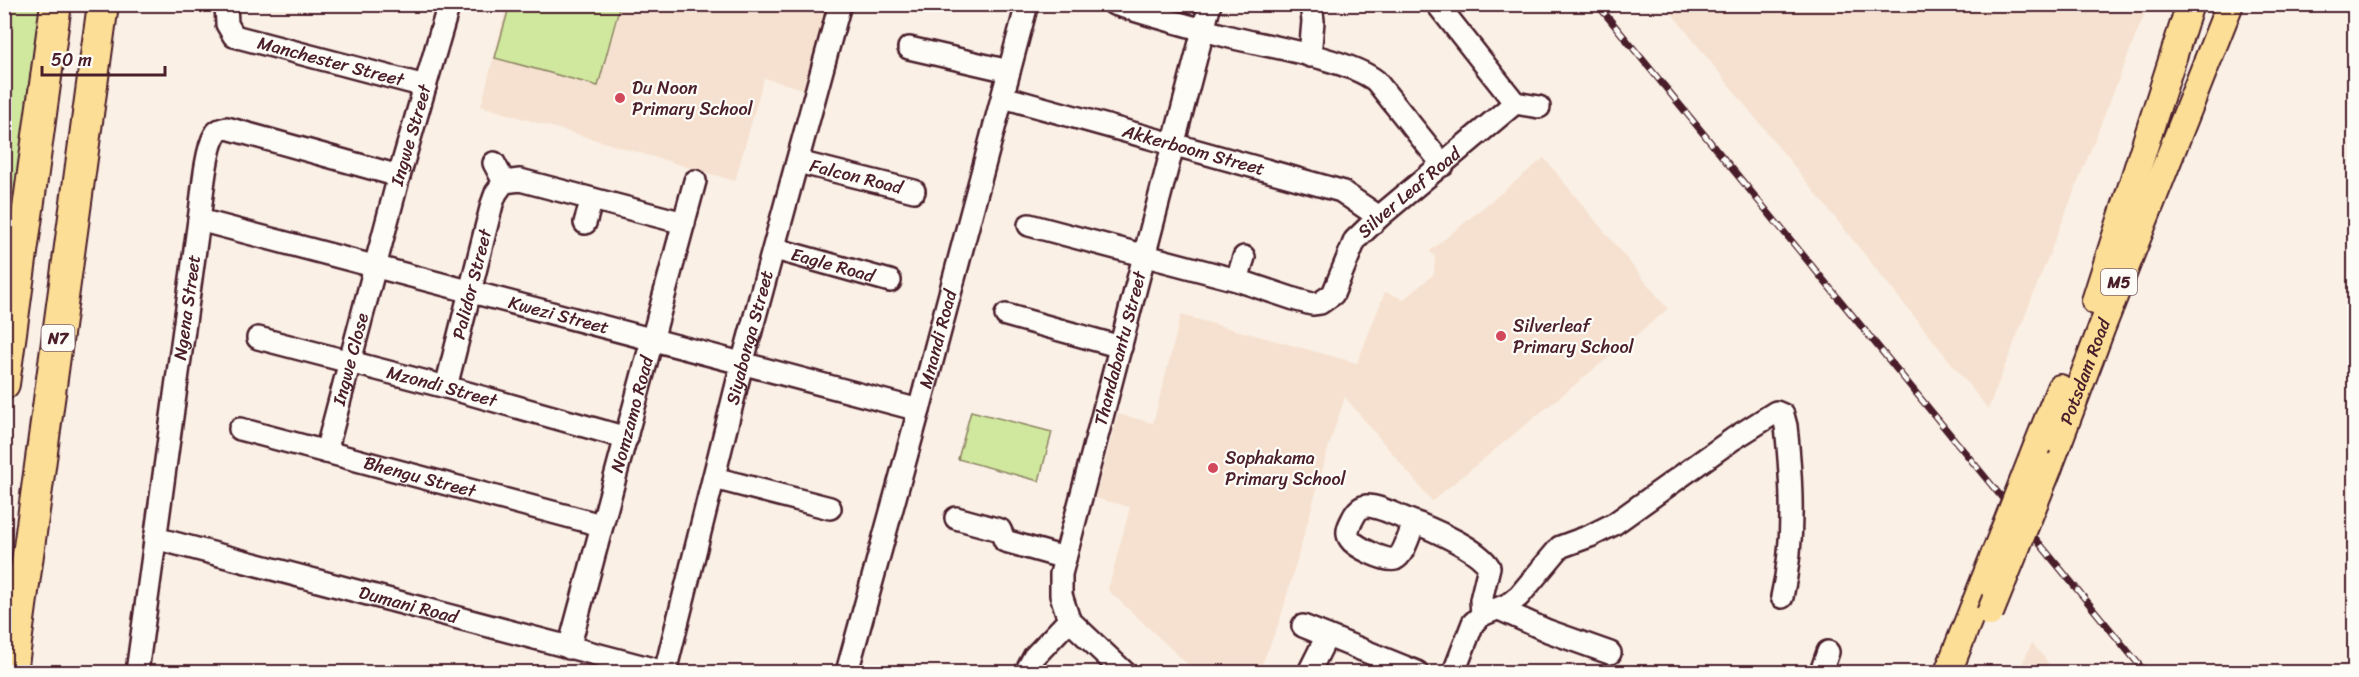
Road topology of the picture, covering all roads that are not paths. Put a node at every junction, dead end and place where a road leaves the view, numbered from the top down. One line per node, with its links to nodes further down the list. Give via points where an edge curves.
1 (56, 4): 48 (highway)
2 (103, 4): 70 (highway, N7)
3 (226, 4): 17 (street, Manchester Street, via 227,24 234,36)
4 (449, 4): 17 (street, Ingwe Street)
5 (840, 4): 22 (street, Siyabonga Street)
6 (1027, 4): 16 (street, Mnandi Road)
7 (1114, 4): 13 (street)
8 (1210, 4): 13 (street, Thandabantu Street)
9 (1311, 4): 15 (street)
10 (1437, 4): 19 (street)
11 (2190, 4): 54 (main road, Potsdam Road / M5)
12 (2230, 4): 54 (main road, Potsdam Road / M5, via 2106,316)
13 (1203, 30): 15 (street); 21 (street, Thandabantu Street)
14 (909, 48): 16 (street)
15 (1310, 56): 24 (street, via 1357,69 1376,81)
16 (1009, 71): 18 (street, Mnandi Road)
17 (425, 86): 25 (street, Ingwe Street)
18 (1003, 97): 21 (street, Akkerboom Street); 50 (street, Mnandi Road)
19 (1515, 103): 20 (street); 24 (street, Silver Leaf Road)
20 (1539, 107)
21 (1173, 145): 30 (street, Akkerboom Street, via 1341,191); 36 (street, Thandabantu Street)
22 (798, 162): 28 (street, Falcon Road); 35 (street, Siyabonga Street)
23 (494, 163): 27 (street)
24 (1443, 165): 30 (street, Silver Leaf Road)
25 (399, 176): 31 (street, Ngena Street, via 227,128 214,135 209,150); 38 (street, Ingwe Street)
26 (695, 181): 33 (street, Nomzamo Road)
27 (504, 182): 29 (street, via 520,180); 41 (street, Palidor Street, via 496,193)
28 (914, 191)
29 (592, 199): 32 (street); 33 (street)
30 (1379, 217): 39 (street, Silver Leaf Road, via 1355,240 1333,294 1320,303 1297,300)
31 (199, 220): 38 (street, Kwezi Street); 60 (street, Ngena Street)
32 (585, 223)
33 (684, 223): 44 (street, Nomzamo Road)
34 (1029, 225): 36 (street, Silver Leaf Road)
35 (775, 249): 40 (street, Eagle Road); 47 (street, Siyabonga Street)
36 (1145, 256): 39 (street, Silver Leaf Road); 45 (street, Thandabantu Street)
37 (1244, 257): 39 (street)
38 (376, 266): 41 (street, Kwezi Street); 46 (street, Ingwe Close)
39 (1237, 280)
40 (890, 281)
41 (471, 290): 44 (street, Kwezi Street); 49 (street, Palidor Street)
42 (1006, 315): 45 (street)
43 (258, 338): 46 (street, Mzondi Street)
44 (653, 339): 47 (street, Kwezi Street); 52 (street, Nomzamo Road)
45 (1121, 346): 61 (street, Thandabantu Street)
46 (350, 361): 49 (street, Mzondi Street); 53 (street, Ingwe Close)
47 (742, 364): 50 (street, Kwezi Street); 55 (street, Siyabonga Street)
48 (4, 384)
49 (446, 387): 52 (street, Mzondi Street)
50 (919, 410): 73 (street, Mnandi Road)
51 (240, 429): 53 (street, Bhengu Street)
52 (627, 438): 59 (street, Nomzamo Road)
53 (326, 452): 59 (street, Bhengu Street)
54 (2043, 456): 80 (main road, Potsdam Road / M5, bridge, via 1984,581); 81 (main road, Potsdam Road / M5, bridge)
55 (714, 478): 56 (street); 72 (street, Siyabonga Street)
56 (830, 508)
57 (956, 518): 61 (street, via 1000,530 1005,542)
58 (1414, 522): 63 (street, via 1457,543 1486,563 1489,571 1481,600)
59 (601, 525): 67 (street, Nomzamo Road)
60 (155, 538): 67 (street, Dumani Road); 71 (street, Ngena Street)
61 (1065, 558): 64 (street, Thandabantu Street, via 1061,595)
62 (1782, 597): 63 (street, via 1790,543 1791,498 1786,426 1778,412 1733,439 1614,524 1560,548 1519,596)
63 (1485, 616): 69 (street); 78 (street)
64 (1069, 620): 74 (street, via 1034,657); 75 (street)
65 (1303, 626): 66 (street)
66 (1327, 636): 76 (street); 77 (street)
67 (569, 648): 72 (street, Dumani Road)
68 (1828, 652): 79 (street)
69 (1610, 653)
70 (12, 672)
71 (137, 672)
72 (664, 672)
73 (847, 672)
74 (1026, 672)
75 (1124, 672)
76 (1309, 672)
77 (1418, 672)
78 (1454, 672)
79 (1821, 672)
80 (1948, 672)
81 (1966, 672)

